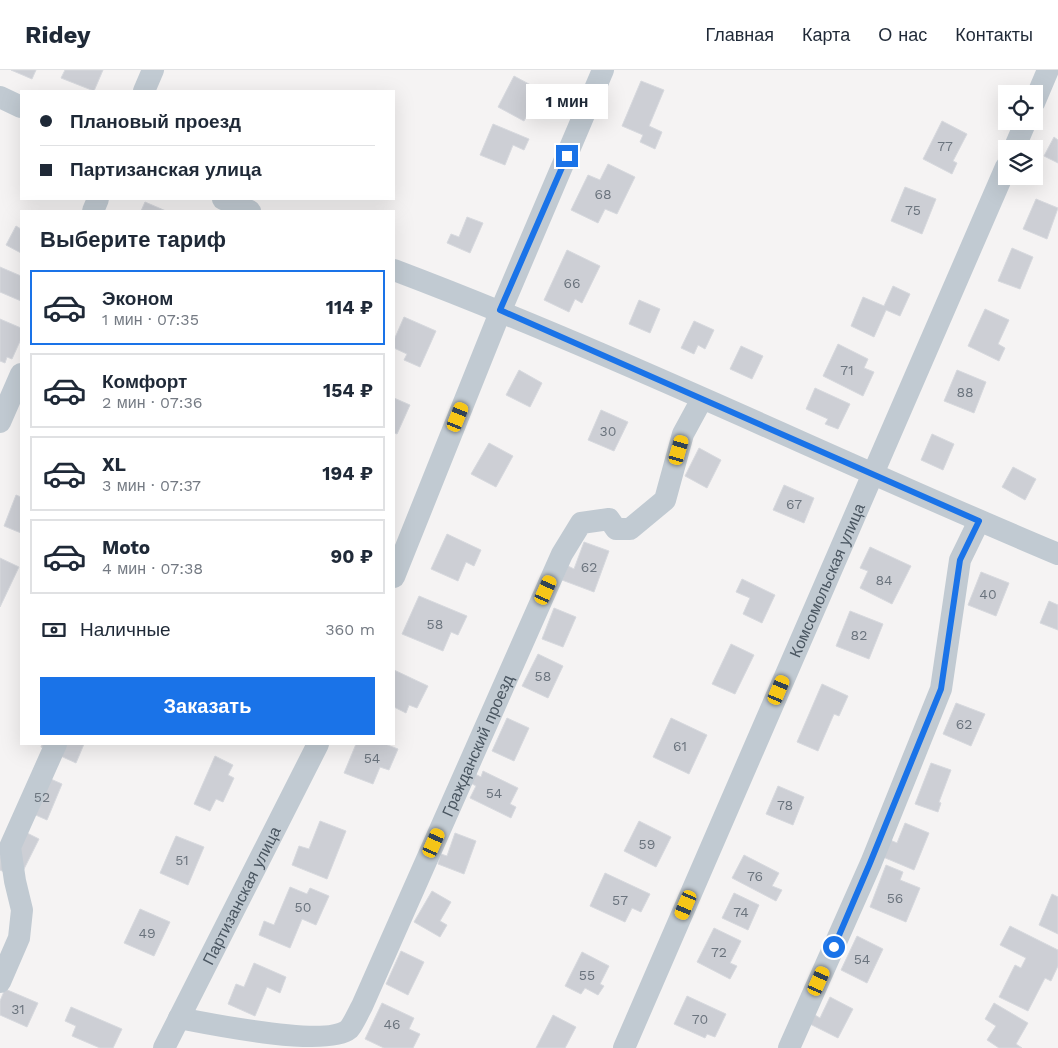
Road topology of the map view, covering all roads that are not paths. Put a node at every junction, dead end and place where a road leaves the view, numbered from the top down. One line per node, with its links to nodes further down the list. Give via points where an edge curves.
1 (153, 70): 5 (street)
2 (603, 70): 12 (street)
3 (1048, 70): 4 (street)
4 (1042, 85)
5 (144, 90)
6 (0, 97): 7 (street)
7 (20, 107)
8 (998, 185): 16 (street, Комсомольская улица)
9 (225, 200): 10 (street)
10 (248, 210)
11 (395, 270): 12 (street)
12 (500, 310): 14 (street); 19 (street)
13 (20, 376): 15 (street)
14 (702, 399): 16 (street); 23 (street, Гражданский проезд, via 683,434 665,500 630,529 616,529 609,519 581,523 562,554 362,1006 348,1030 330,1038 278,1036)
15 (0, 422)
16 (872, 475): 17 (street); 25 (street, Комсомольская улица)
17 (979, 521): 18 (street); 26 (street, via 960,560 941,689)
18 (1058, 554)
19 (395, 574)
20 (56, 745): 22 (street, via 10,847 22,910 20,938)
21 (317, 745): 23 (street, Партизанская улица)
22 (0, 982)
23 (179, 1018): 24 (street, Партизанская улица)
24 (164, 1048)
25 (624, 1048)
26 (789, 1048)

